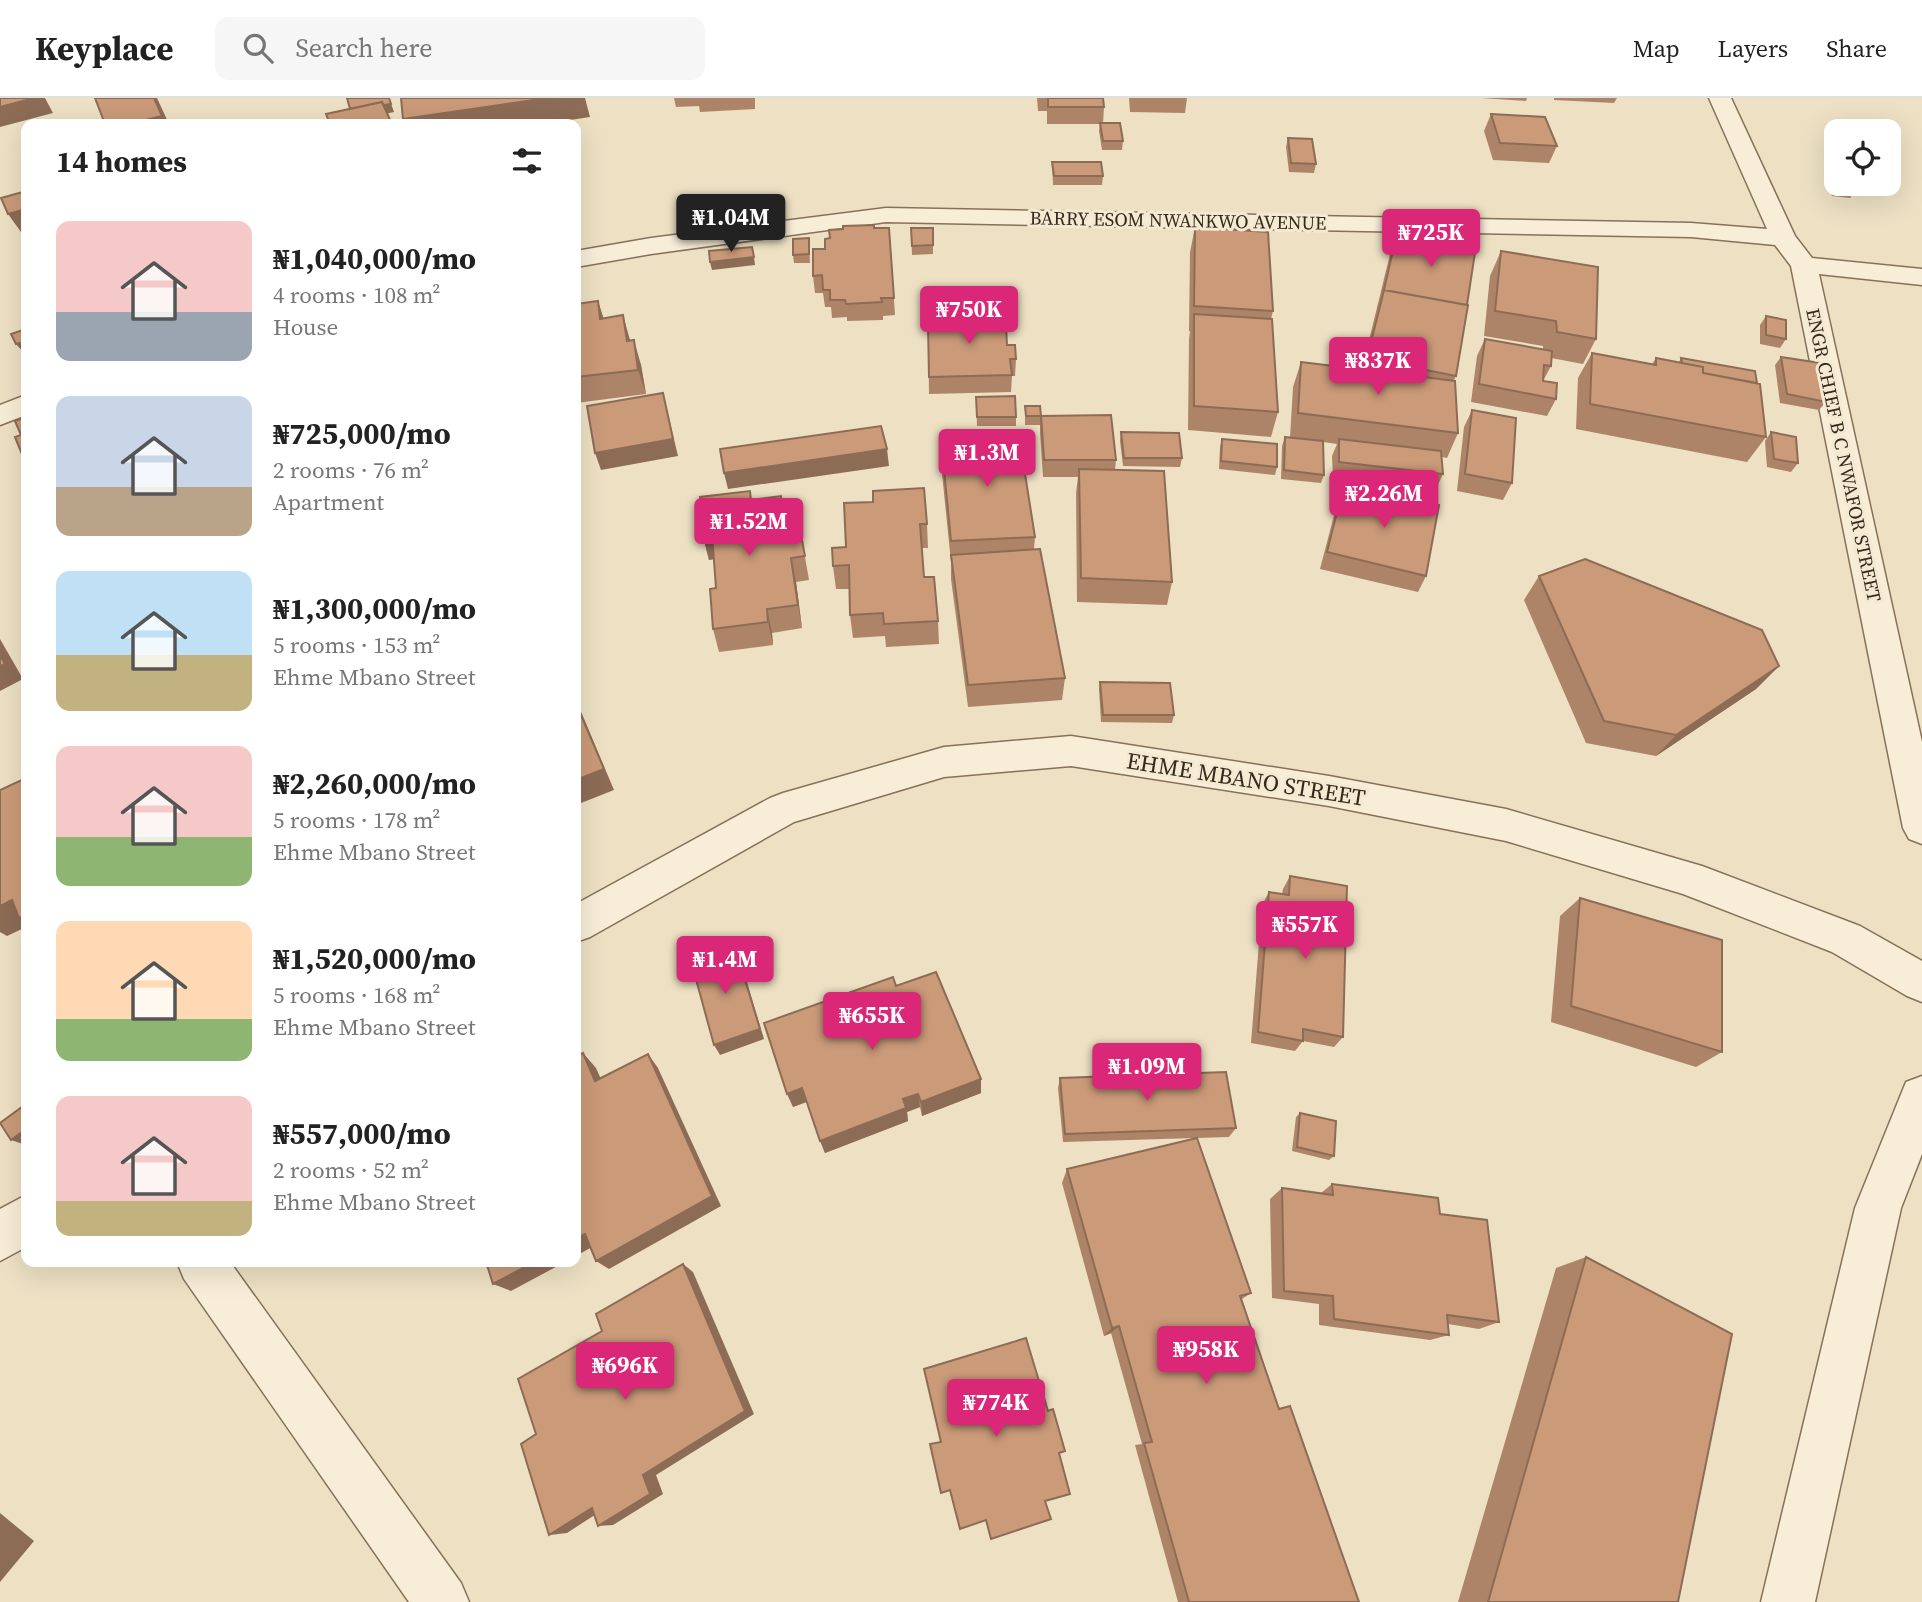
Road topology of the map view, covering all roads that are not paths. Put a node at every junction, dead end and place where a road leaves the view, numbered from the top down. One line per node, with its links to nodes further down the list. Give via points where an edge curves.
1 (1720, 98): 2 (street, ENGR CHIEF B C NWAFOR STREET)
2 (1783, 238): 3 (street, BARRY ESOM NWANKWO AVENUE, via 1691,230 886,215); 4 (street, ENGR CHIEF B C NWAFOR STREET)
3 (581, 258)
4 (1804, 265): 5 (street); 8 (street, ENGR CHIEF B C NWAFOR STREET)
5 (1922, 276)
6 (21, 406): 7 (street)
7 (0, 416)
8 (1922, 828)
9 (581, 921): 10 (street, EHME MBANO STREET, via 783,809 944,762 1071,751 1329,791 1506,825 1688,878 1846,939)
10 (1922, 983)
11 (1922, 1097): 16 (street, via 1878,1209)
12 (21, 1222): 13 (street)
13 (0, 1238)
14 (205, 1267): 15 (street)
15 (442, 1602)
16 (1788, 1602)

